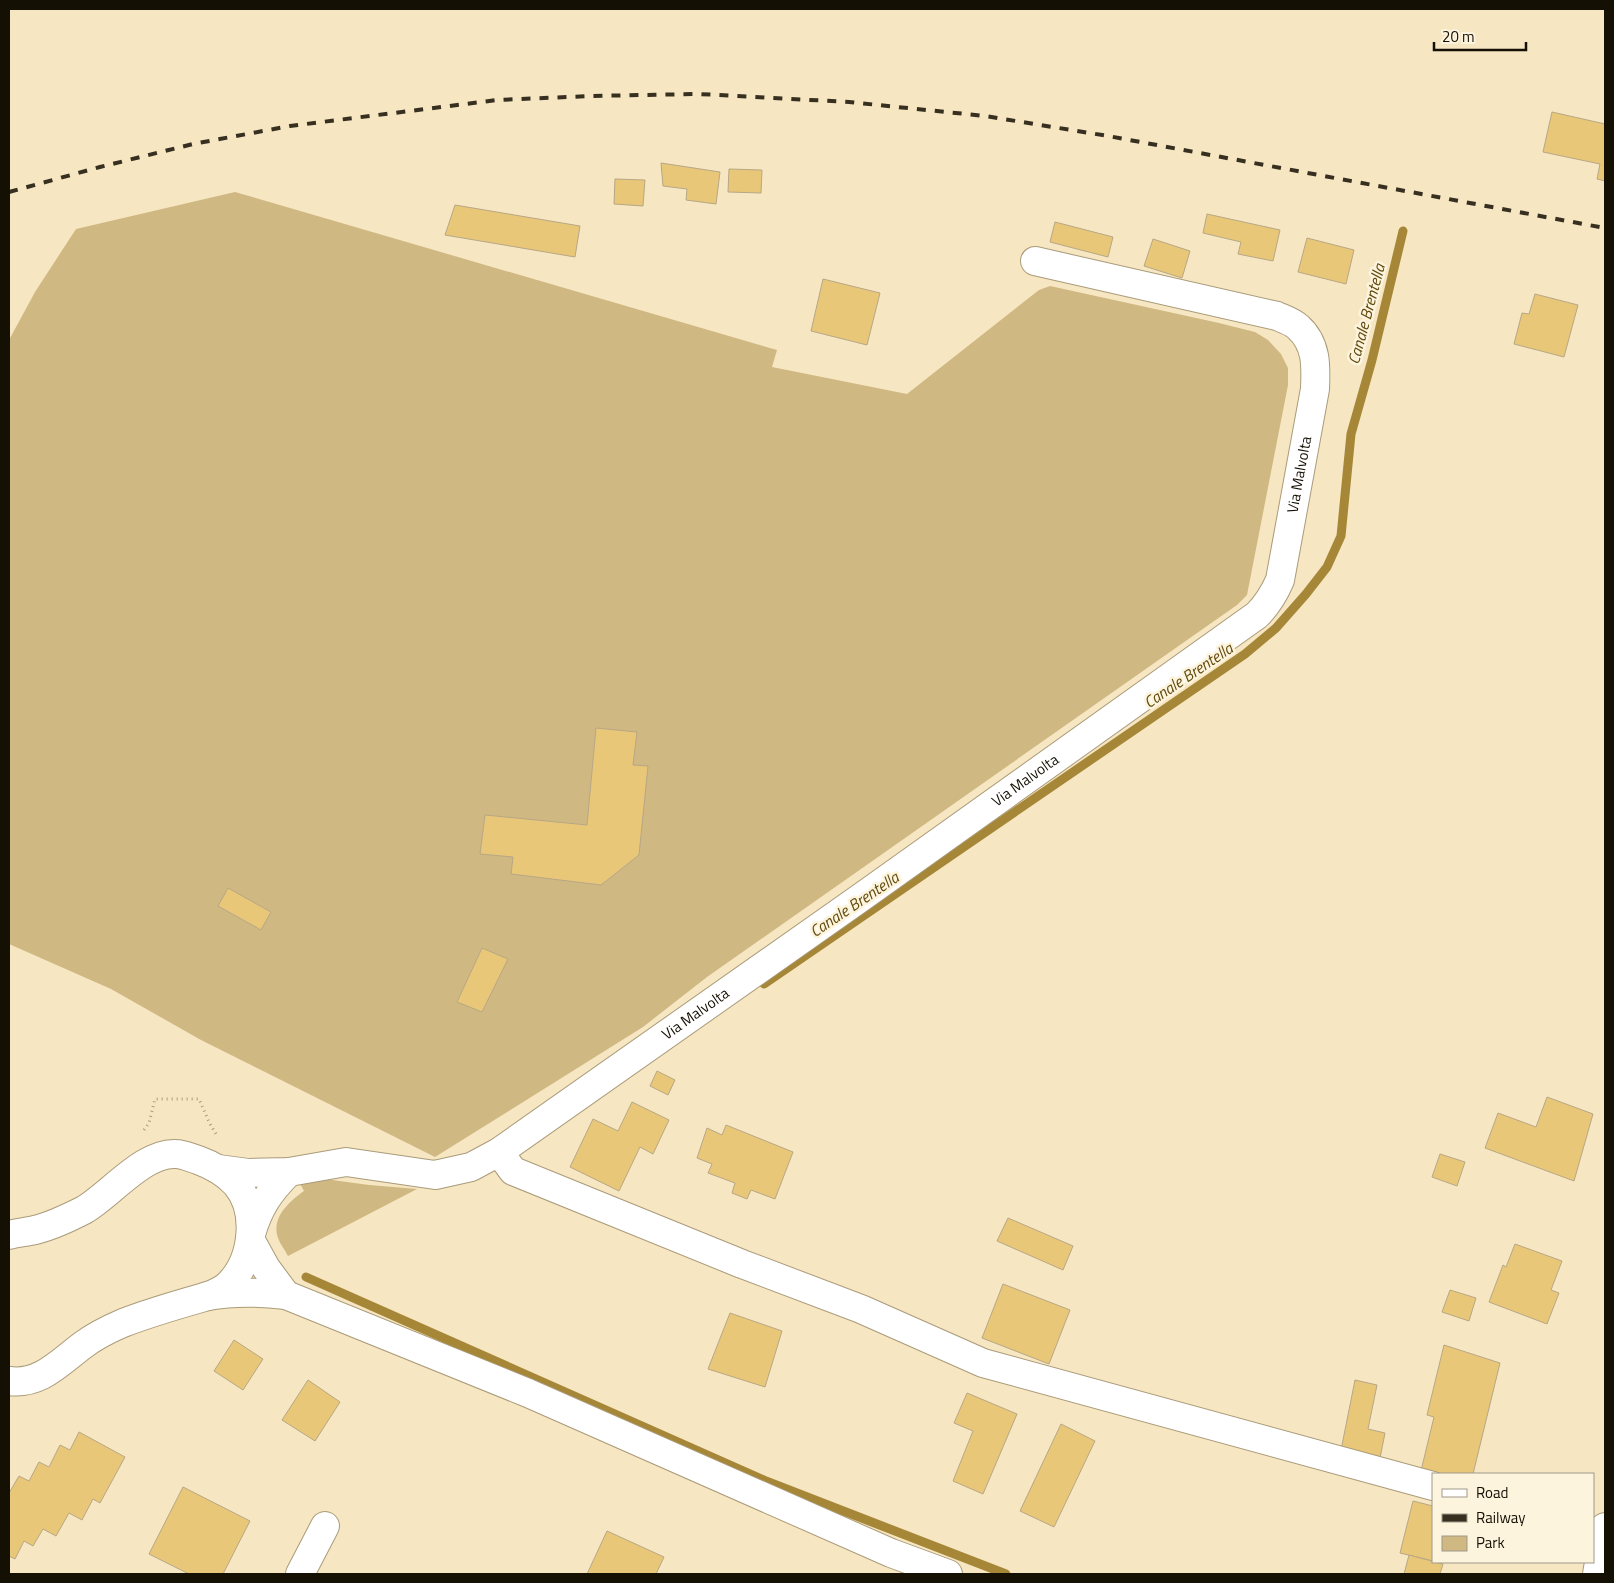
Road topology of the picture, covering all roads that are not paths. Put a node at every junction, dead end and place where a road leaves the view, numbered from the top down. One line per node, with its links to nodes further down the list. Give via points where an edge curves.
1 (1035, 261): 2 (street, Via Malvolta, via 1277,316 1297,326 1310,340 1316,359 1315,389 1284,563 1275,593 1257,615)
2 (499, 1152): 4 (street, Via Malvolta, via 471,1166 435,1175 346,1162); 10 (street, via 513,1171 861,1309 983,1363)
3 (218, 1169): 4 (street, Via Malvolta, via 248,1173); 5 (street, via 176,1154 162,1156 147,1161 102,1198 68,1218); 6 (street, via 237,1185 244,1196 248,1206)
4 (289, 1172): 6 (street, via 263,1203)
5 (9, 1235)
6 (250, 1237): 7 (street, via 266,1268); 8 (street, via 238,1273 220,1291)
7 (286, 1295): 8 (street, via 247,1292); 14 (street, via 528,1392 891,1553)
8 (208, 1296): 9 (street, via 123,1323 83,1345 41,1377)
9 (15, 1387)
10 (1432, 1486)
11 (325, 1526): 13 (street)
12 (1601, 1530): 15 (street)
13 (300, 1574)
14 (948, 1574)
15 (1597, 1574)

